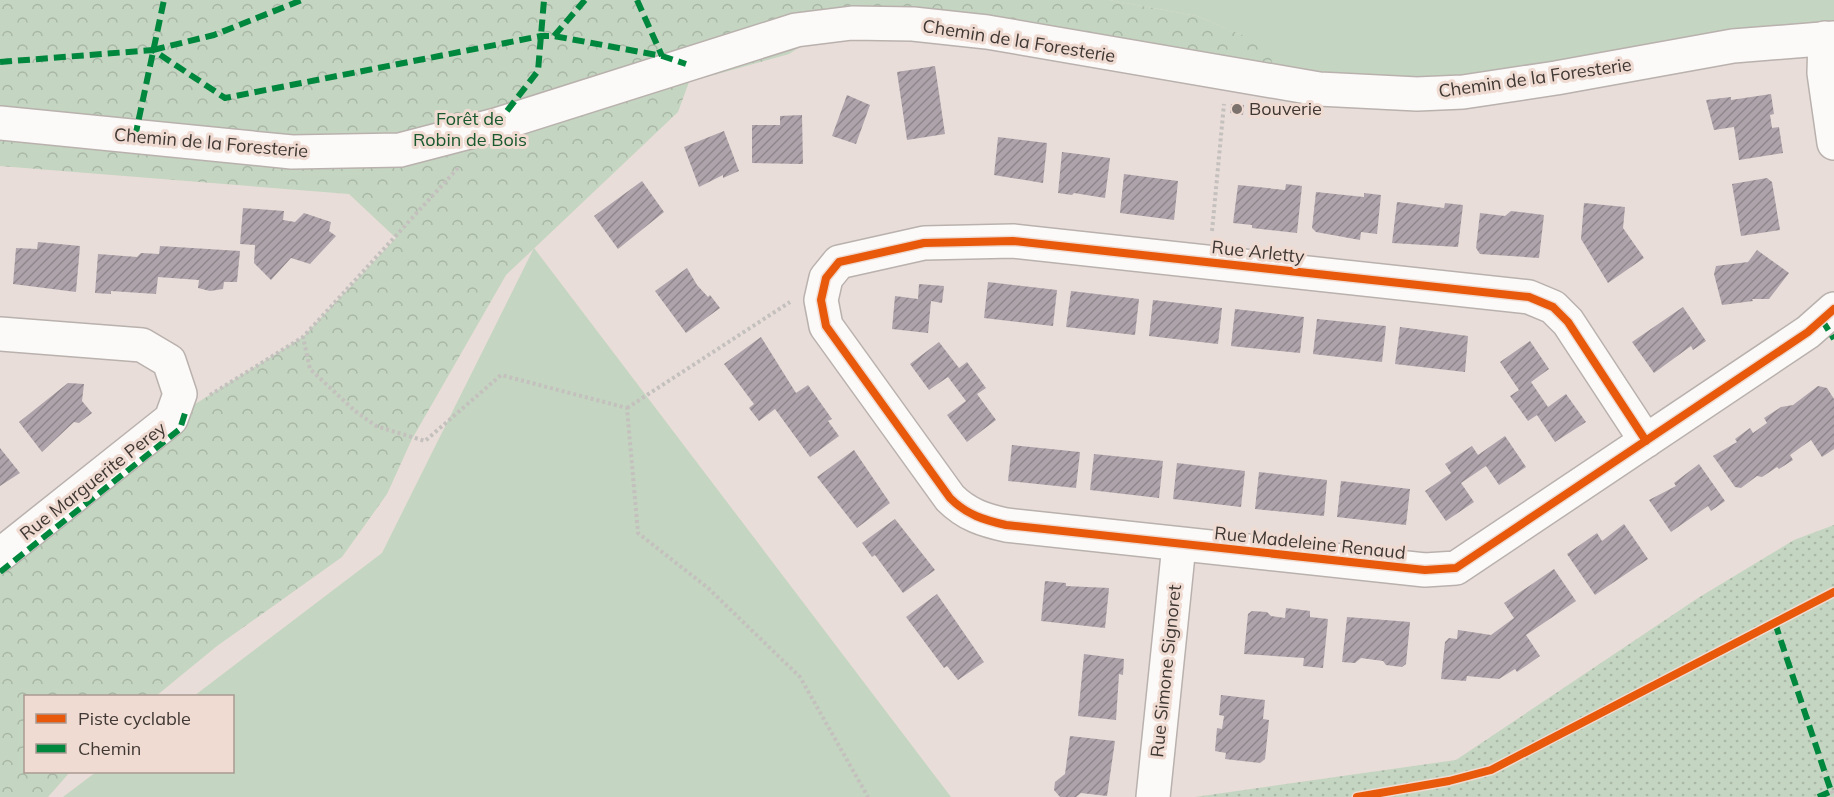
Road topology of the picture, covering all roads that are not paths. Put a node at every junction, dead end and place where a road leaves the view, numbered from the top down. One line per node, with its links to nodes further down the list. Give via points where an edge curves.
1 (1829, 38): 2 (street, Chemin de la Foresterie, via 1733,46 1556,78 1463,92 1417,94 1319,89 987,32 913,24 852,23 796,30 471,132 400,150 292,152); 3 (street, via 1824,73)
2 (0, 123)
3 (1834, 143)
4 (824, 289): 7 (street, Rue Arletty, via 839,262 924,243 1013,241 1529,297 1553,308 1568,322); 8 (street, Rue Madeleine Renaud, via 826,326 963,511 1006,525)
5 (1834, 309): 7 (street, Rue Madeleine Renaud, via 1808,332)
6 (0, 334): 9 (street, Rue Marguerite Perey, via 142,345 168,362 180,394 171,419)
7 (1646, 441): 8 (street, Rue Madeleine Renaud, via 1456,568 1425,570)
8 (1179, 545): 10 (street, Rue Simone Signoret)
9 (0, 555)
10 (1153, 797)

